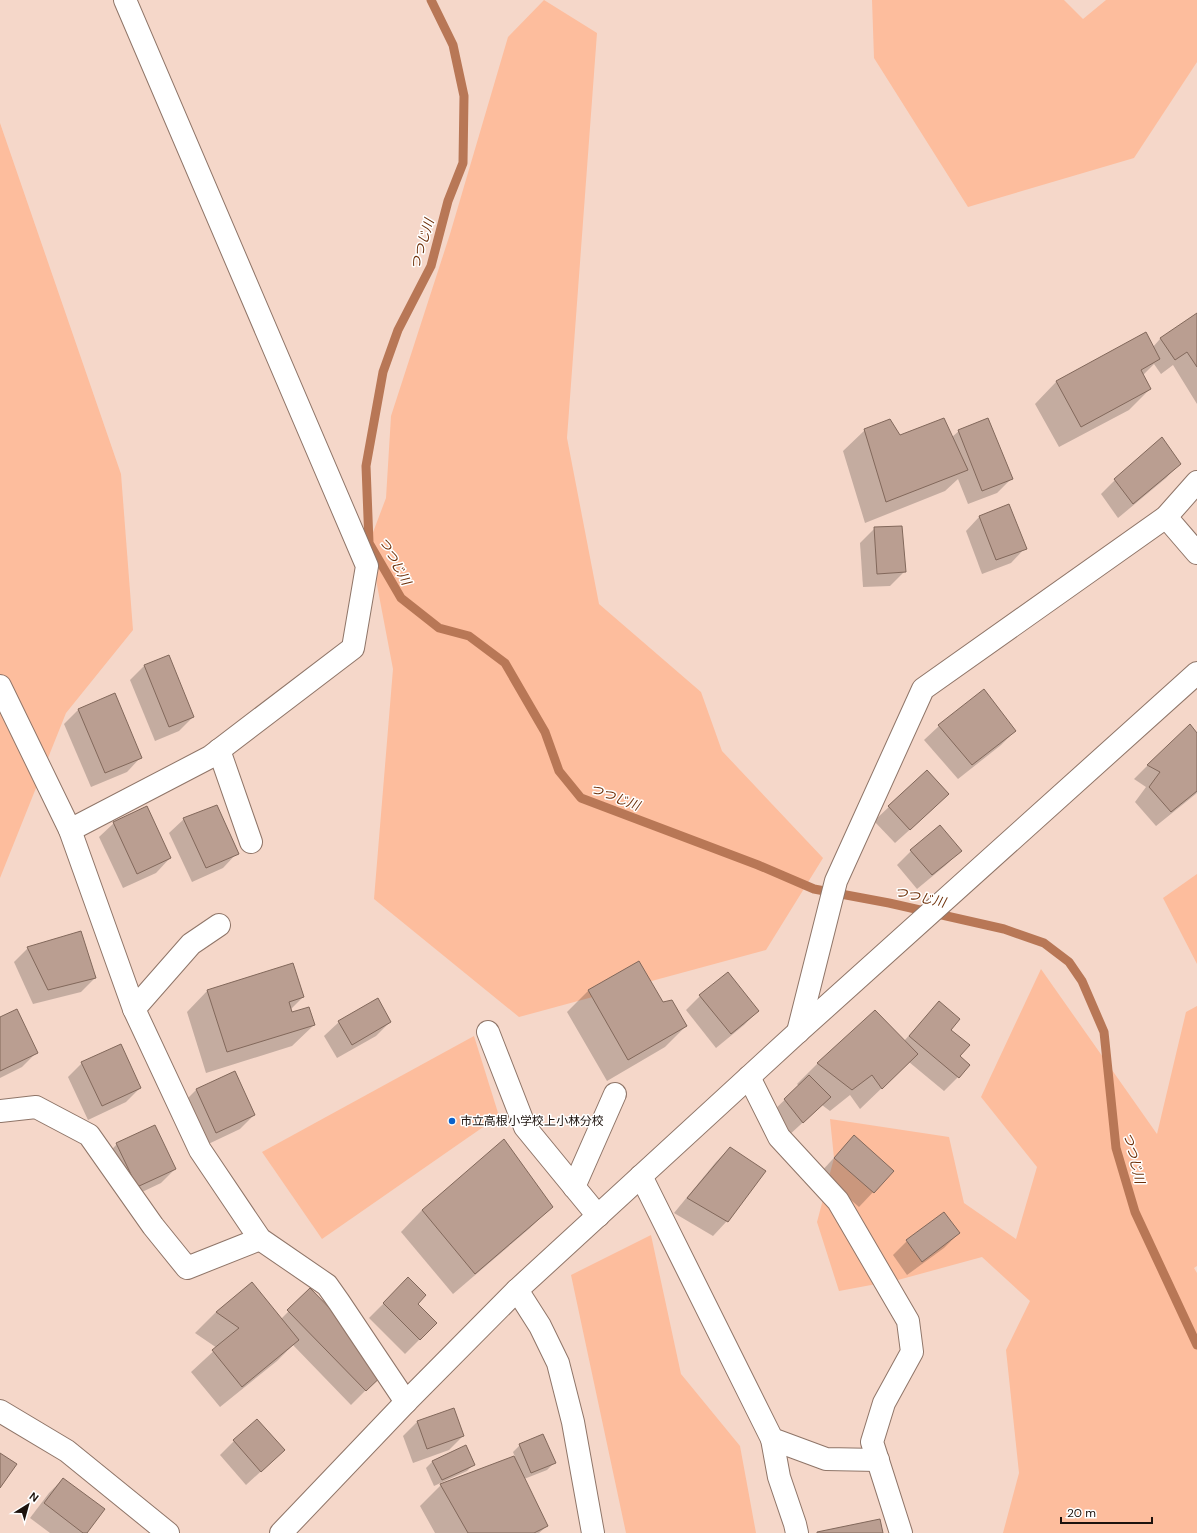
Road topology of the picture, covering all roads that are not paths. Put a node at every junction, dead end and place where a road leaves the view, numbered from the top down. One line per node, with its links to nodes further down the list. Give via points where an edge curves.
1 (125, 0): 7 (street, via 367,566 353,648)
2 (1197, 482): 3 (street)
3 (1166, 517): 4 (street); 13 (street, via 923,689 836,881)
4 (1197, 553)
5 (1197, 673): 13 (street)
6 (0, 686): 8 (street)
7 (219, 750): 8 (street); 9 (street)
8 (70, 830): 11 (street)
9 (251, 842)
10 (219, 925): 11 (street, via 192,944)
11 (134, 1009): 20 (street, via 200,1150)
12 (488, 1032): 18 (street, via 525,1127)
13 (798, 1032): 14 (street)
14 (749, 1077): 17 (street); 25 (street, via 779,1137 838,1201 908,1321 912,1352 884,1403 872,1442)
15 (615, 1094): 18 (street)
16 (0, 1111): 20 (street, via 36,1107 89,1135 153,1226 187,1268)
17 (641, 1176): 19 (street); 24 (street)
18 (574, 1187): 19 (street)
19 (598, 1216): 21 (street)
20 (260, 1239): 22 (street, via 327,1285)
21 (518, 1290): 22 (street); 28 (street, via 558,1363 573,1422)
22 (406, 1402): 27 (street)
23 (0, 1411): 26 (street, via 67,1450)
24 (772, 1439): 25 (street, via 826,1459); 29 (street, via 779,1477)
25 (878, 1460): 30 (street)
26 (168, 1533)
27 (281, 1533)
28 (593, 1533)
29 (797, 1533)
30 (901, 1533)

